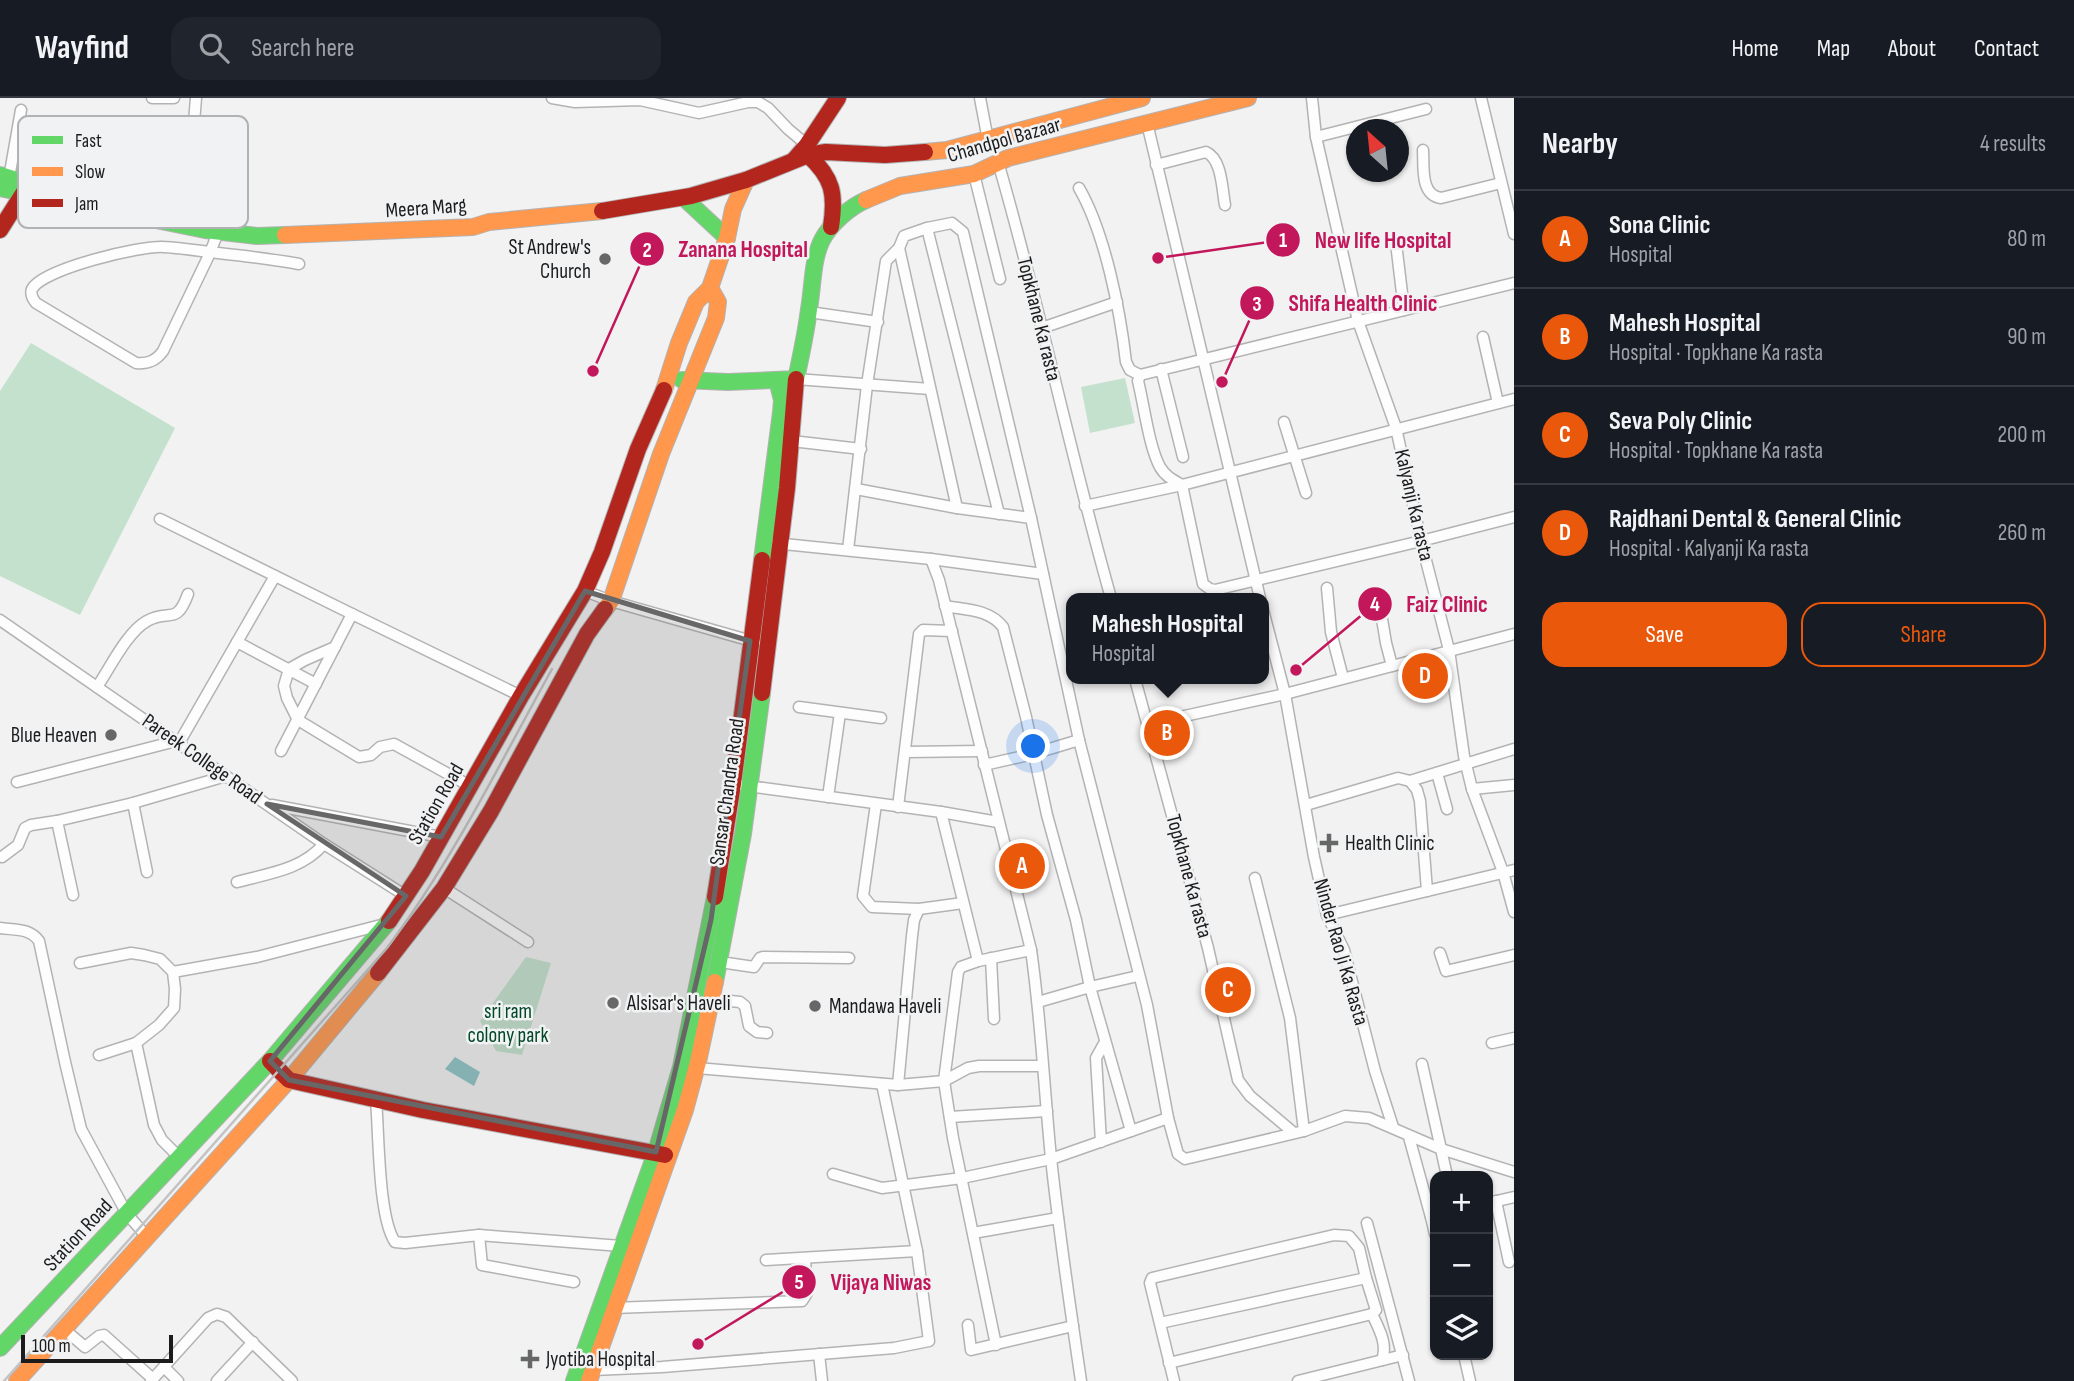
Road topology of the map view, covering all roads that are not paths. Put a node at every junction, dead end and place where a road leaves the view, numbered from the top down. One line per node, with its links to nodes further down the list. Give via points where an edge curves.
1 (152, 98): 2 (street)
2 (174, 98)
3 (196, 98): 15 (street)
4 (552, 98): 11 (street, via 640,100 699,113)
5 (838, 98): 21 (main road)
6 (981, 98): 19 (street)
7 (1142, 98): 19 (main road, Chandpol Bazaar)
8 (1248, 98): 17 (main road, Chandpol Bazaar)
9 (1312, 98): 18 (street, Kalyanji Ka rasta)
10 (1481, 98): 27 (street)
11 (748, 100): 21 (street, via 768,108)
12 (1426, 109): 18 (street)
13 (21, 110): 14 (street)
14 (19, 116)
15 (194, 116)
16 (18, 122): 25 (street)
17 (1147, 122): 22 (main road, Chandpol Bazaar); 23 (street)
18 (1315, 137): 52 (street, Kalyanji Ka rasta)
19 (988, 140): 21 (main road, Chandpol Bazaar, via 947,150 885,155)
20 (1423, 150): 27 (street, via 1425,184 1434,197)
21 (803, 153): 26 (main road); 35 (main road, via 822,167 833,186)
22 (998, 162): 24 (main road, Chandpol Bazaar); 54 (street, Topkhane Ka rasta)
23 (1156, 165): 32 (street, via 1210,154 1215,158); 56 (street)
24 (974, 174): 31 (main road, Chandpol Bazaar, via 900,186); 46 (street)
25 (3, 180)
26 (747, 180): 29 (main road); 41 (main road, Station Road, via 733,209)
27 (1501, 183): 40 (street)
28 (1079, 188): 49 (street)
29 (684, 198): 33 (main road); 41 (main road)
30 (18, 202): 38 (main road)
31 (855, 205): 35 (main road, Sansar Chandra Road)
32 (1225, 205)
33 (489, 222): 34 (main road, Meera Marg, via 477,216); 39 (main road, Meera Marg, via 473,227 308,235)
34 (248, 227)
35 (831, 227): 51 (main road, Sansar Chandra Road, via 817,255)
36 (200, 228): 39 (main road, Meera Marg)
37 (928, 228): 43 (street, via 904,236); 79 (street); 81 (street, via 951,223 963,232)
38 (0, 230)
39 (218, 232): 44 (street)
40 (1514, 234)
41 (727, 238): 48 (main road, Station Road)
42 (1396, 243): 50 (street)
43 (899, 248): 53 (street, via 886,261); 64 (street)
44 (210, 253): 44 (street, via 163,351 151,362 136,363 31,297 31,290 45,276 113,255 162,247); 45 (street)
45 (299, 264)
46 (1000, 279)
47 (1514, 284): 50 (street)
48 (710, 288): 59 (main road, Station Road, via 696,302); 62 (main road, via 718,302 716,317)
49 (1117, 302): 54 (street); 58 (street, via 1126,362)
50 (1404, 310): 52 (street)
51 (810, 313): 53 (street); 60 (main road, Sansar Chandra Road)
52 (1357, 321): 56 (street); 68 (street, Kalyanji Ka rasta)
53 (878, 322): 63 (street)
54 (1042, 328): 77 (street, Topkhane Ka rasta)
55 (1483, 337): 66 (street)
56 (1204, 360): 57 (street); 73 (street)
57 (1161, 369): 58 (street); 72 (street)
58 (1140, 375): 74 (street, via 1161,468)
59 (669, 379): 62 (main road); 92 (main road, Station Road)
60 (796, 379): 61 (main road); 63 (street); 69 (main road, Sansar Chandra Road)
61 (777, 380): 62 (main road); 84 (main road, Sansar Chandra Road, via 782,400)
62 (691, 381): 96 (main road, via 660,454)
63 (867, 385): 64 (street); 70 (street)
64 (930, 389): 78 (street)
65 (1514, 399): 66 (street)
66 (1498, 403): 68 (street)
67 (1284, 422): 71 (street)
68 (1396, 428): 71 (street); 83 (street, Kalyanji Ka rasta)
69 (792, 441): 70 (street); 85 (main road, Sansar Chandra Road)
70 (861, 449): 75 (street)
71 (1294, 455): 73 (street); 76 (street)
72 (1183, 457)
73 (1229, 472): 74 (street); 90 (street)
74 (1182, 485): 77 (street); 90 (street, via 1203,584 1215,590)
75 (856, 489): 78 (street); 86 (street)
76 (1306, 493)
77 (1084, 506): 93 (street, Topkhane Ka rasta)
78 (957, 508): 79 (street)
79 (999, 514): 81 (street)
80 (1514, 517): 83 (street)
81 (1031, 518): 88 (street)
82 (160, 519): 89 (street)
83 (1421, 541): 90 (street); 108 (street, Kalyanji Ka rasta)
84 (764, 543): 85 (street); 104 (main road, Sansar Chandra Road)
85 (781, 544): 86 (street); 106 (main road, Sansar Chandra Road)
86 (848, 550): 87 (street)
87 (931, 559): 88 (street); 97 (street)
88 (1043, 574): 112 (street)
89 (275, 576): 99 (street); 105 (street)
90 (1255, 580): 94 (street)
91 (1327, 588): 111 (street, via 1331,632)
92 (585, 591): 96 (street); 118 (main road, Station Road)
93 (1110, 593)
94 (1259, 593)
95 (188, 594): 116 (street, via 175,615 153,618 137,628)
96 (611, 600): 104 (street); 159 (main road, via 587,634)
97 (945, 606): 101 (street); 130 (street, via 987,613 1003,626)
98 (1380, 607): 109 (street)
99 (352, 614): 107 (street); 118 (street)
100 (0, 620): 116 (street, Pareek College Road)
101 (951, 631): 128 (street, via 923,630 919,634); 129 (street)
102 (1269, 633): 117 (street, Ninder Rao Ji Ka Rasta)
103 (1514, 634): 108 (street)
104 (750, 641): 106 (street); 137 (main road, Sansar Chandra Road)
105 (237, 642): 110 (street); 125 (street)
106 (768, 646): 140 (main road, Sansar Chandra Road)
107 (335, 647): 110 (street); 113 (street)
108 (1449, 650): 109 (street); 131 (street, Kalyanji Ka rasta)
109 (1392, 666): 111 (street)
110 (289, 669): 113 (street); 122 (street, via 284,686)
111 (1343, 678): 117 (street)
112 (1066, 680)
113 (316, 684): 122 (street)
114 (1067, 684): 124 (street)
115 (1136, 684): 123 (street, Topkhane Ka rasta)
116 (97, 687): 125 (street, Pareek College Road)
117 (1285, 694): 123 (street); 146 (street, Ninder Rao Ji Ka Rasta)
118 (521, 696): 139 (main road, Station Road)
119 (799, 707): 120 (street)
120 (840, 713): 121 (street); 142 (street)
121 (881, 718)
122 (298, 720): 127 (street); 139 (street, via 359,757 394,744)
123 (1148, 724): 204 (street, Topkhane Ka rasta, via 1238,1080 1250,1096)
124 (1079, 740): 130 (street); 179 (street)
125 (177, 742): 134 (street, Pareek College Road); 136 (street)
126 (1514, 749): 131 (street)
127 (281, 751)
128 (906, 751): 129 (street); 147 (street)
129 (982, 751): 132 (street)
130 (1033, 754): 132 (street); 180 (street)
131 (1466, 764): 133 (street); 141 (street, Kalyanji Ka rasta)
132 (984, 765): 151 (street)
133 (1437, 773): 135 (street); 148 (street)
134 (226, 776): 143 (street); 144 (street, Pareek College Road)
135 (1410, 780): 146 (street, via 1398,778); 160 (street, via 1420,802)
136 (17, 782)
137 (733, 784): 140 (street); 208 (main road, Sansar Chandra Road)
138 (1514, 785): 141 (street)
139 (470, 786): 152 (main road, Station Road)
140 (751, 786): 142 (street); 176 (main road, Sansar Chandra Road)
141 (1472, 789): 155 (street, Kalyanji Ka rasta)
142 (828, 797): 145 (street)
143 (133, 803): 150 (street); 156 (street)
144 (267, 804): 152 (street); 153 (street, Pareek College Road)
145 (876, 804): 147 (street); 164 (street, via 863,896 872,907)
146 (1306, 805): 166 (street, Ninder Rao Ji Ka Rasta)
147 (898, 807): 149 (street)
148 (1447, 809)
149 (941, 812): 151 (street); 163 (street)
150 (57, 821): 154 (street, via 26,828 18,845); 161 (street)
151 (998, 822): 170 (street)
152 (441, 837): 162 (main road, Station Road)
153 (324, 844): 158 (street, via 292,867); 162 (street, Pareek College Road)
154 (2, 857)
155 (1509, 871): 160 (street); 165 (street, Kalyanji Ka rasta)
156 (147, 872)
157 (1255, 878): 204 (street, via 1290,1018)
158 (237, 882)
159 (444, 888): 169 (street); 194 (main road)
160 (1427, 891): 166 (street)
161 (72, 895)
162 (406, 896): 167 (main road, Station Road)
163 (963, 903): 164 (street); 175 (street)
164 (919, 909): 197 (street, via 912,936)
165 (1514, 912)
166 (1327, 915): 202 (street, Ninder Rao Ji Ka Rasta, via 1343,950)
167 (387, 924): 178 (street, via 257,957); 190 (main road, Station Road)
168 (0, 928): 220 (street, via 28,931 39,941 81,1129)
169 (528, 942)
170 (1031, 950): 174 (street); 182 (street)
171 (1440, 953): 172 (street, via 1446,971)
172 (1514, 955)
173 (849, 958): 176 (street, via 763,957 754,967)
174 (991, 958): 175 (street); 183 (street)
175 (978, 961): 195 (street, via 967,963 958,972)
176 (720, 962): 181 (main road, Sansar Chandra Road)
177 (80, 963): 178 (street, via 131,953 160,959)
178 (173, 972): 187 (street, via 174,1008)
179 (1138, 976): 180 (street); 201 (street)
180 (1090, 987): 182 (street); 186 (street)
181 (711, 999): 184 (street, via 740,1002 750,1026); 193 (main road, Sansar Chandra Road)
182 (1038, 1002): 192 (street)
183 (994, 1019)
184 (767, 1034)
185 (1514, 1038): 188 (street)
186 (1105, 1042): 203 (street); 206 (street, via 1096,1058)
187 (136, 1043): 189 (street); 209 (street, via 154,1125)
188 (1492, 1043)
189 (99, 1055)
190 (270, 1061): 194 (main road); 209 (main road, Station Road)
191 (1422, 1064): 207 (street)
192 (1042, 1066): 195 (street, via 979,1066); 199 (street)
193 (697, 1068): 196 (street); 208 (main road, Sansar Chandra Road)
194 (289, 1080): 198 (main road); 225 (main road)
195 (944, 1082): 197 (street); 200 (street)
196 (882, 1084): 197 (street); 215 (street)
197 (898, 1085)
198 (376, 1100): 208 (main road); 224 (street, via 383,1193 389,1233 395,1242)
199 (1047, 1111): 200 (street); 210 (street)
200 (950, 1117): 214 (street)
201 (1168, 1118): 203 (street); 204 (street, via 1178,1154 1185,1159)
202 (1393, 1127): 204 (street, via 1345,1116); 205 (street)
203 (1131, 1131): 206 (street)
204 (1299, 1132)
205 (1409, 1137): 207 (street); 218 (street)
206 (1101, 1142): 210 (street)
207 (1441, 1149): 211 (street); 212 (street)
208 (664, 1154): 226 (main road, Sansar Chandra Road); 233 (main road, Sansar Chandra Road)
209 (180, 1158): 220 (main road, Station Road)
210 (1051, 1159): 214 (street); 221 (street)
211 (1446, 1171)
212 (1514, 1172)
213 (833, 1174): 215 (street, via 882,1188)
214 (962, 1178): 215 (street); 223 (street)
215 (903, 1185): 227 (street)
216 (1514, 1197): 217 (street)
217 (1493, 1202)
218 (1430, 1206)
219 (1493, 1206): 230 (street)
220 (127, 1214): 225 (street); 241 (main road, Station Road)
221 (1058, 1218): 223 (street); 237 (street)
222 (1367, 1223): 243 (street)
223 (973, 1233): 240 (street)
224 (478, 1235): 226 (street); 232 (street, via 482,1265)
225 (148, 1238): 238 (main road)
226 (621, 1246): 254 (main road, Sansar Chandra Road)
227 (917, 1251): 228 (street); 242 (street, via 929,1341)
228 (805, 1259): 229 (street); 233 (street, via 807,1293 802,1301)
229 (766, 1260)
230 (1509, 1262)
231 (1366, 1278): 234 (street, via 1376,1310); 235 (street); 235 (street, via 1359,1248 1349,1236 1334,1235 1152,1278)
232 (574, 1282)
233 (613, 1308): 248 (main road, Sansar Chandra Road)
234 (1372, 1314): 244 (street, via 1384,1340); 246 (street)
235 (1160, 1323): 246 (street)
236 (968, 1325): 240 (street, via 971,1350)
237 (1073, 1326): 240 (street); 256 (street)
238 (65, 1330): 249 (street, via 85,1347 104,1335); 251 (main road)
239 (253, 1342): 247 (street, via 217,1314 208,1318); 250 (street); 253 (street)
240 (996, 1345)
241 (0, 1348)
242 (819, 1354): 248 (street); 255 (street)
243 (1403, 1354): 244 (street); 259 (street)
244 (1382, 1360): 258 (street)
245 (1465, 1360): 260 (street)
246 (1169, 1363): 257 (street)
247 (164, 1367): 249 (street); 252 (street)
248 (591, 1375)
249 (152, 1380)
250 (290, 1380)
251 (18, 1381)
252 (178, 1381)
253 (217, 1381)
254 (574, 1381)
255 (822, 1381)
256 (1081, 1381)
257 (1174, 1381)
258 (1298, 1381)
259 (1409, 1381)
260 (1470, 1381)

